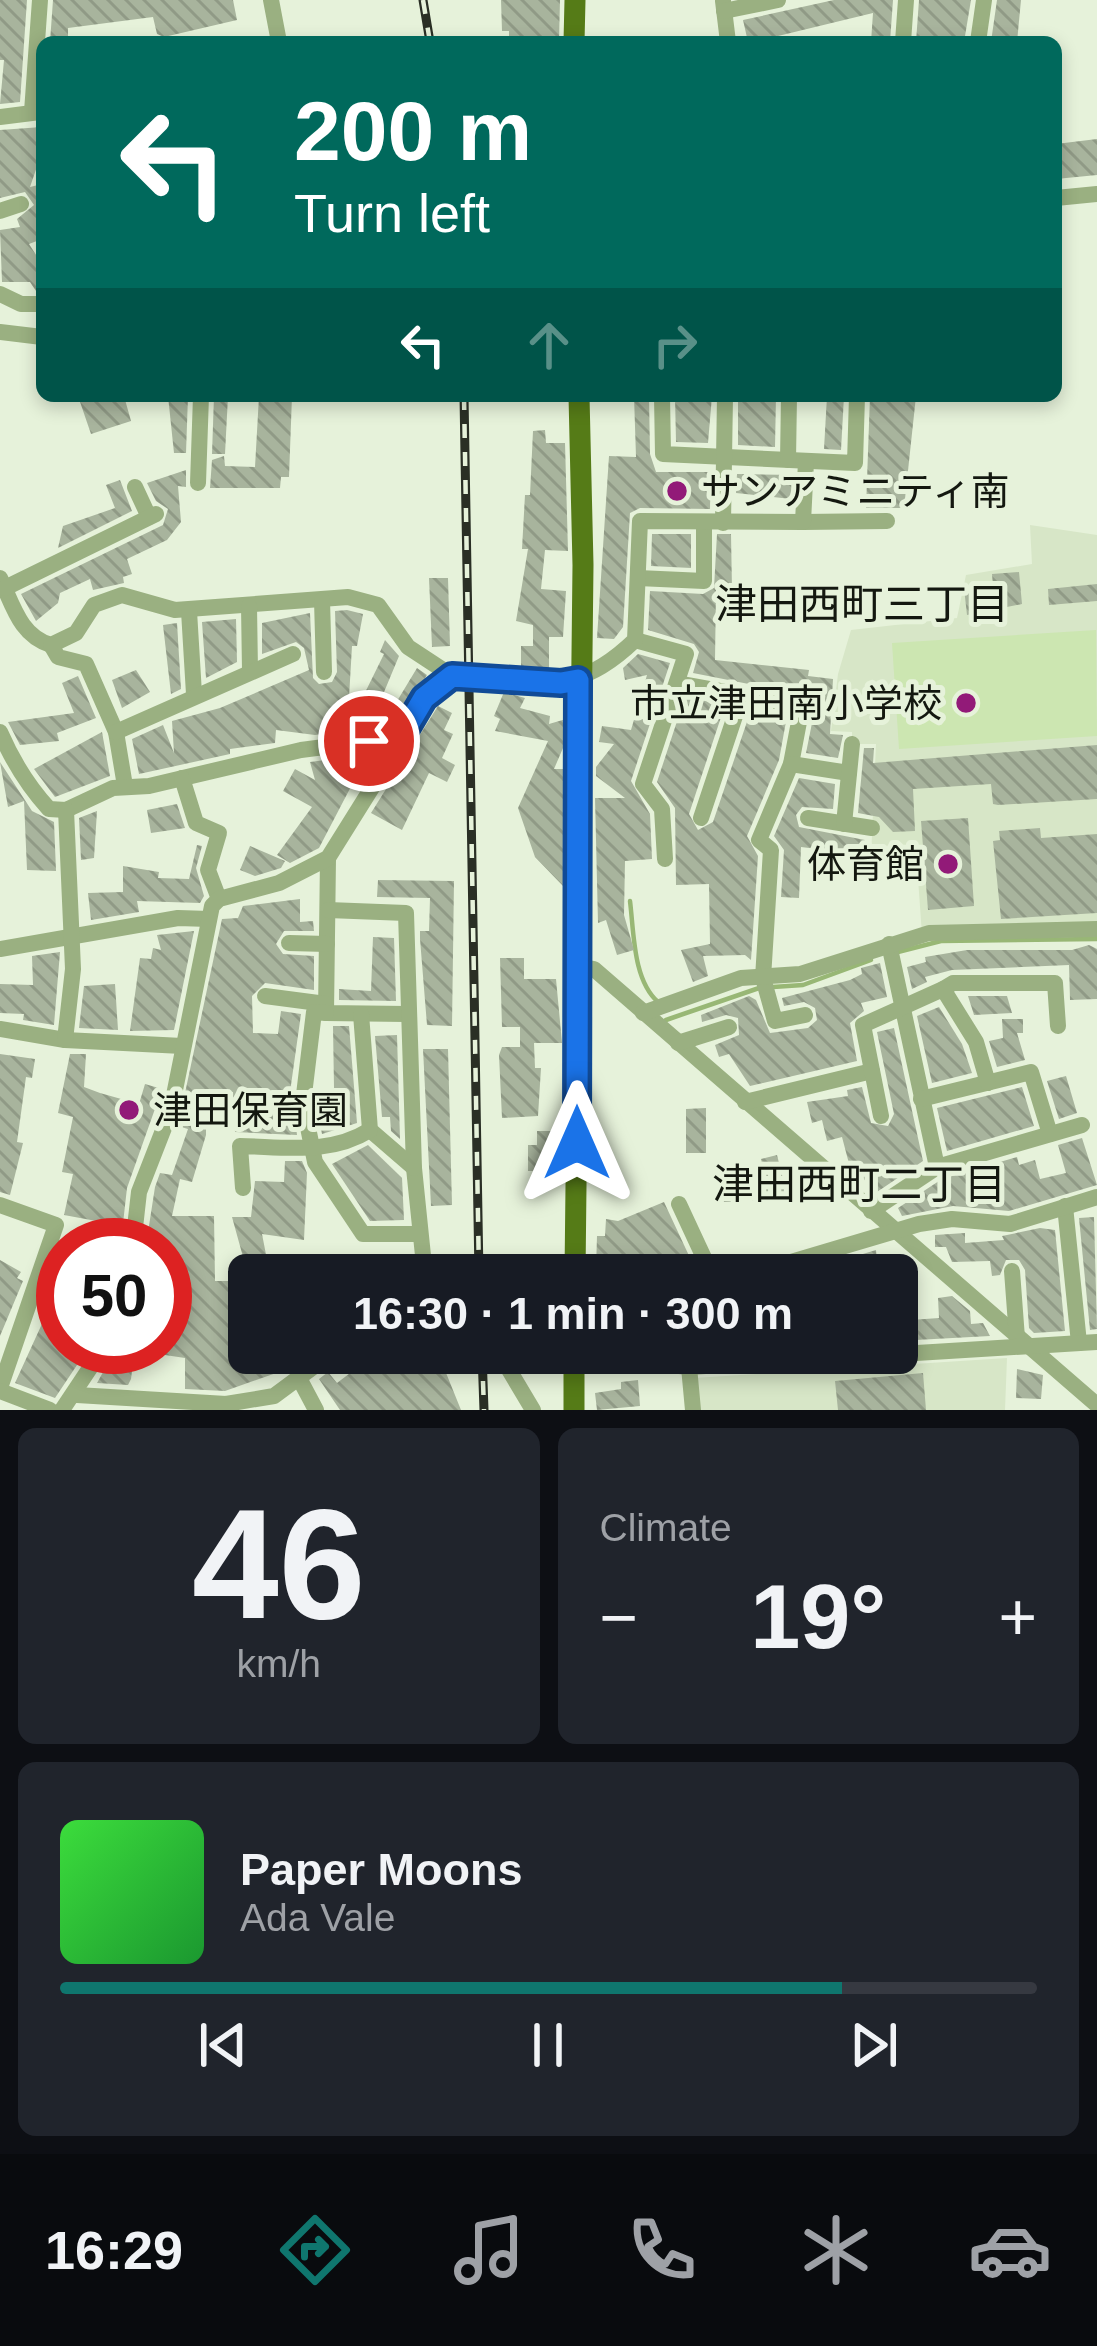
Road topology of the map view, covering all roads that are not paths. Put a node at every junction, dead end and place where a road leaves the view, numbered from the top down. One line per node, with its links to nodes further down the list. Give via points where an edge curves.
1 (40, 0): 8 (street)
2 (271, 0): 9 (street)
3 (574, 0): 10 (main road)
4 (778, 0): 7 (street)
5 (906, 0): 12 (street)
6 (984, 0): 13 (street)
7 (724, 5): 11 (street)
8 (39, 36)
9 (278, 36)
10 (574, 36)
11 (727, 36)
12 (903, 36)
13 (979, 36)
14 (36, 112): 15 (street)
15 (0, 117)
16 (1097, 194): 17 (street)
17 (1062, 197)
18 (21, 204): 19 (street)
19 (0, 212)
20 (0, 295): 21 (street)
21 (36, 304)
22 (0, 332): 23 (street)
23 (36, 336)
24 (201, 402): 32 (street)
25 (579, 402): 47 (main road)
26 (662, 402): 30 (street, via 662,454)
27 (725, 402): 30 (street)
28 (790, 402): 31 (street)
29 (857, 402): 31 (street, via 855,463)
30 (724, 456): 31 (street); 36 (street)
31 (797, 461): 35 (street)
32 (198, 483)
33 (135, 487): 38 (street, via 153,515)
34 (887, 521): 35 (street)
35 (803, 522): 36 (street)
36 (714, 523): 37 (street, via 704,581); 37 (street, via 640,521)
37 (638, 578): 42 (street)
38 (2, 583): 43 (street, via 22,625)
39 (322, 600): 40 (street); 46 (street); 48 (street, via 378,605 407,647 443,670)
40 (249, 606): 41 (street); 45 (street)
41 (189, 611): 43 (street, via 122,595 94,605 76,633); 50 (street)
42 (635, 640): 47 (street, via 604,670); 49 (street, via 686,654)
43 (51, 645): 53 (street, via 58,657 86,664)
44 (293, 654): 45 (street)
45 (250, 671): 50 (street)
46 (324, 672)
47 (578, 680): 48 (street); 78 (main road)
48 (438, 682): 54 (street)
49 (676, 683): 51 (street); 68 (street, via 643,784 662,809)
50 (194, 694): 53 (street)
51 (741, 698): 56 (street, via 802,706); 63 (street)
52 (0, 732): 58 (street)
53 (116, 733): 61 (street)
54 (401, 737): 59 (street); 67 (street)
55 (852, 744): 57 (street)
56 (791, 764): 57 (street); 79 (street, via 759,840 771,850)
57 (849, 773): 65 (street)
58 (19, 774): 60 (street); 62 (street, via 49,809)
59 (182, 778): 61 (street); 69 (street, via 196,823 219,833 208,870)
60 (0, 783)
61 (125, 786): 62 (street)
62 (66, 809): 73 (street)
63 (700, 818)
64 (808, 818): 65 (street)
65 (844, 824): 66 (street)
66 (872, 828)
67 (328, 858): 69 (street, via 279,884); 70 (street)
68 (664, 859)
69 (219, 899): 71 (street)
70 (328, 910): 75 (street); 86 (street, via 406,914)
71 (209, 919): 73 (street); 93 (street)
72 (1097, 929): 77 (street, via 929,933)
73 (69, 939): 76 (street); 91 (street)
74 (289, 943): 75 (street)
75 (327, 944): 82 (street)
76 (0, 949)
77 (891, 955): 79 (street); 83 (street)
78 (578, 966): 84 (street, via 594,969); 115 (main road)
79 (766, 987): 84 (street, via 741,978); 87 (street, via 775,1021)
80 (943, 989): 83 (street); 88 (street, via 1055,983); 95 (street, via 976,1042)
81 (265, 996): 82 (street)
82 (326, 1009): 85 (street); 102 (street, via 314,1012 303,1102)
83 (902, 1011): 94 (street, via 863,1025); 96 (street)
84 (643, 1013): 92 (street)
85 (361, 1014): 86 (street); 100 (street)
86 (406, 1014): 104 (street)
87 (805, 1015)
88 (1058, 1025)
89 (729, 1027): 92 (street)
90 (0, 1029): 91 (street)
91 (65, 1040): 93 (street)
92 (678, 1043): 97 (street)
93 (182, 1046): 111 (street)
94 (872, 1071): 97 (street); 98 (street)
95 (988, 1083): 96 (street); 101 (street, via 1031,1072)
96 (921, 1099): 103 (street)
97 (745, 1102): 110 (street)
98 (881, 1116)
99 (1082, 1125): 101 (street)
100 (370, 1130): 102 (street, via 348,1144); 104 (street)
101 (1050, 1134): 103 (street)
102 (313, 1148): 105 (street, via 240,1146); 113 (street, via 363,1234)
103 (937, 1167): 110 (street)
104 (414, 1168): 113 (street)
105 (243, 1188)
106 (1097, 1197): 109 (street)
107 (680, 1204): 116 (street)
108 (0, 1205): 128 (street, via 56,1226)
109 (1065, 1206): 112 (street, via 1010,1223 952,1219); 120 (street)
110 (871, 1211): 112 (street)
111 (136, 1218)
112 (896, 1233): 117 (street); 119 (street)
113 (419, 1234): 114 (street)
114 (421, 1254)
115 (575, 1254)
116 (703, 1254)
117 (824, 1254)
118 (1012, 1271): 119 (street)
119 (1022, 1342): 120 (street); 121 (street); 130 (street)
120 (1088, 1343)
121 (918, 1348)
122 (89, 1374): 129 (street)
123 (304, 1374): 127 (street)
124 (512, 1374): 134 (street)
125 (570, 1374): 135 (main road)
126 (690, 1374): 136 (street)
127 (299, 1378): 129 (street, via 274,1396 226,1403); 133 (street)
128 (0, 1389): 131 (street)
129 (77, 1395): 132 (street)
130 (1097, 1405)
131 (50, 1410)
132 (62, 1410)
133 (316, 1410)
134 (533, 1410)
135 (574, 1410)
136 (693, 1410)

